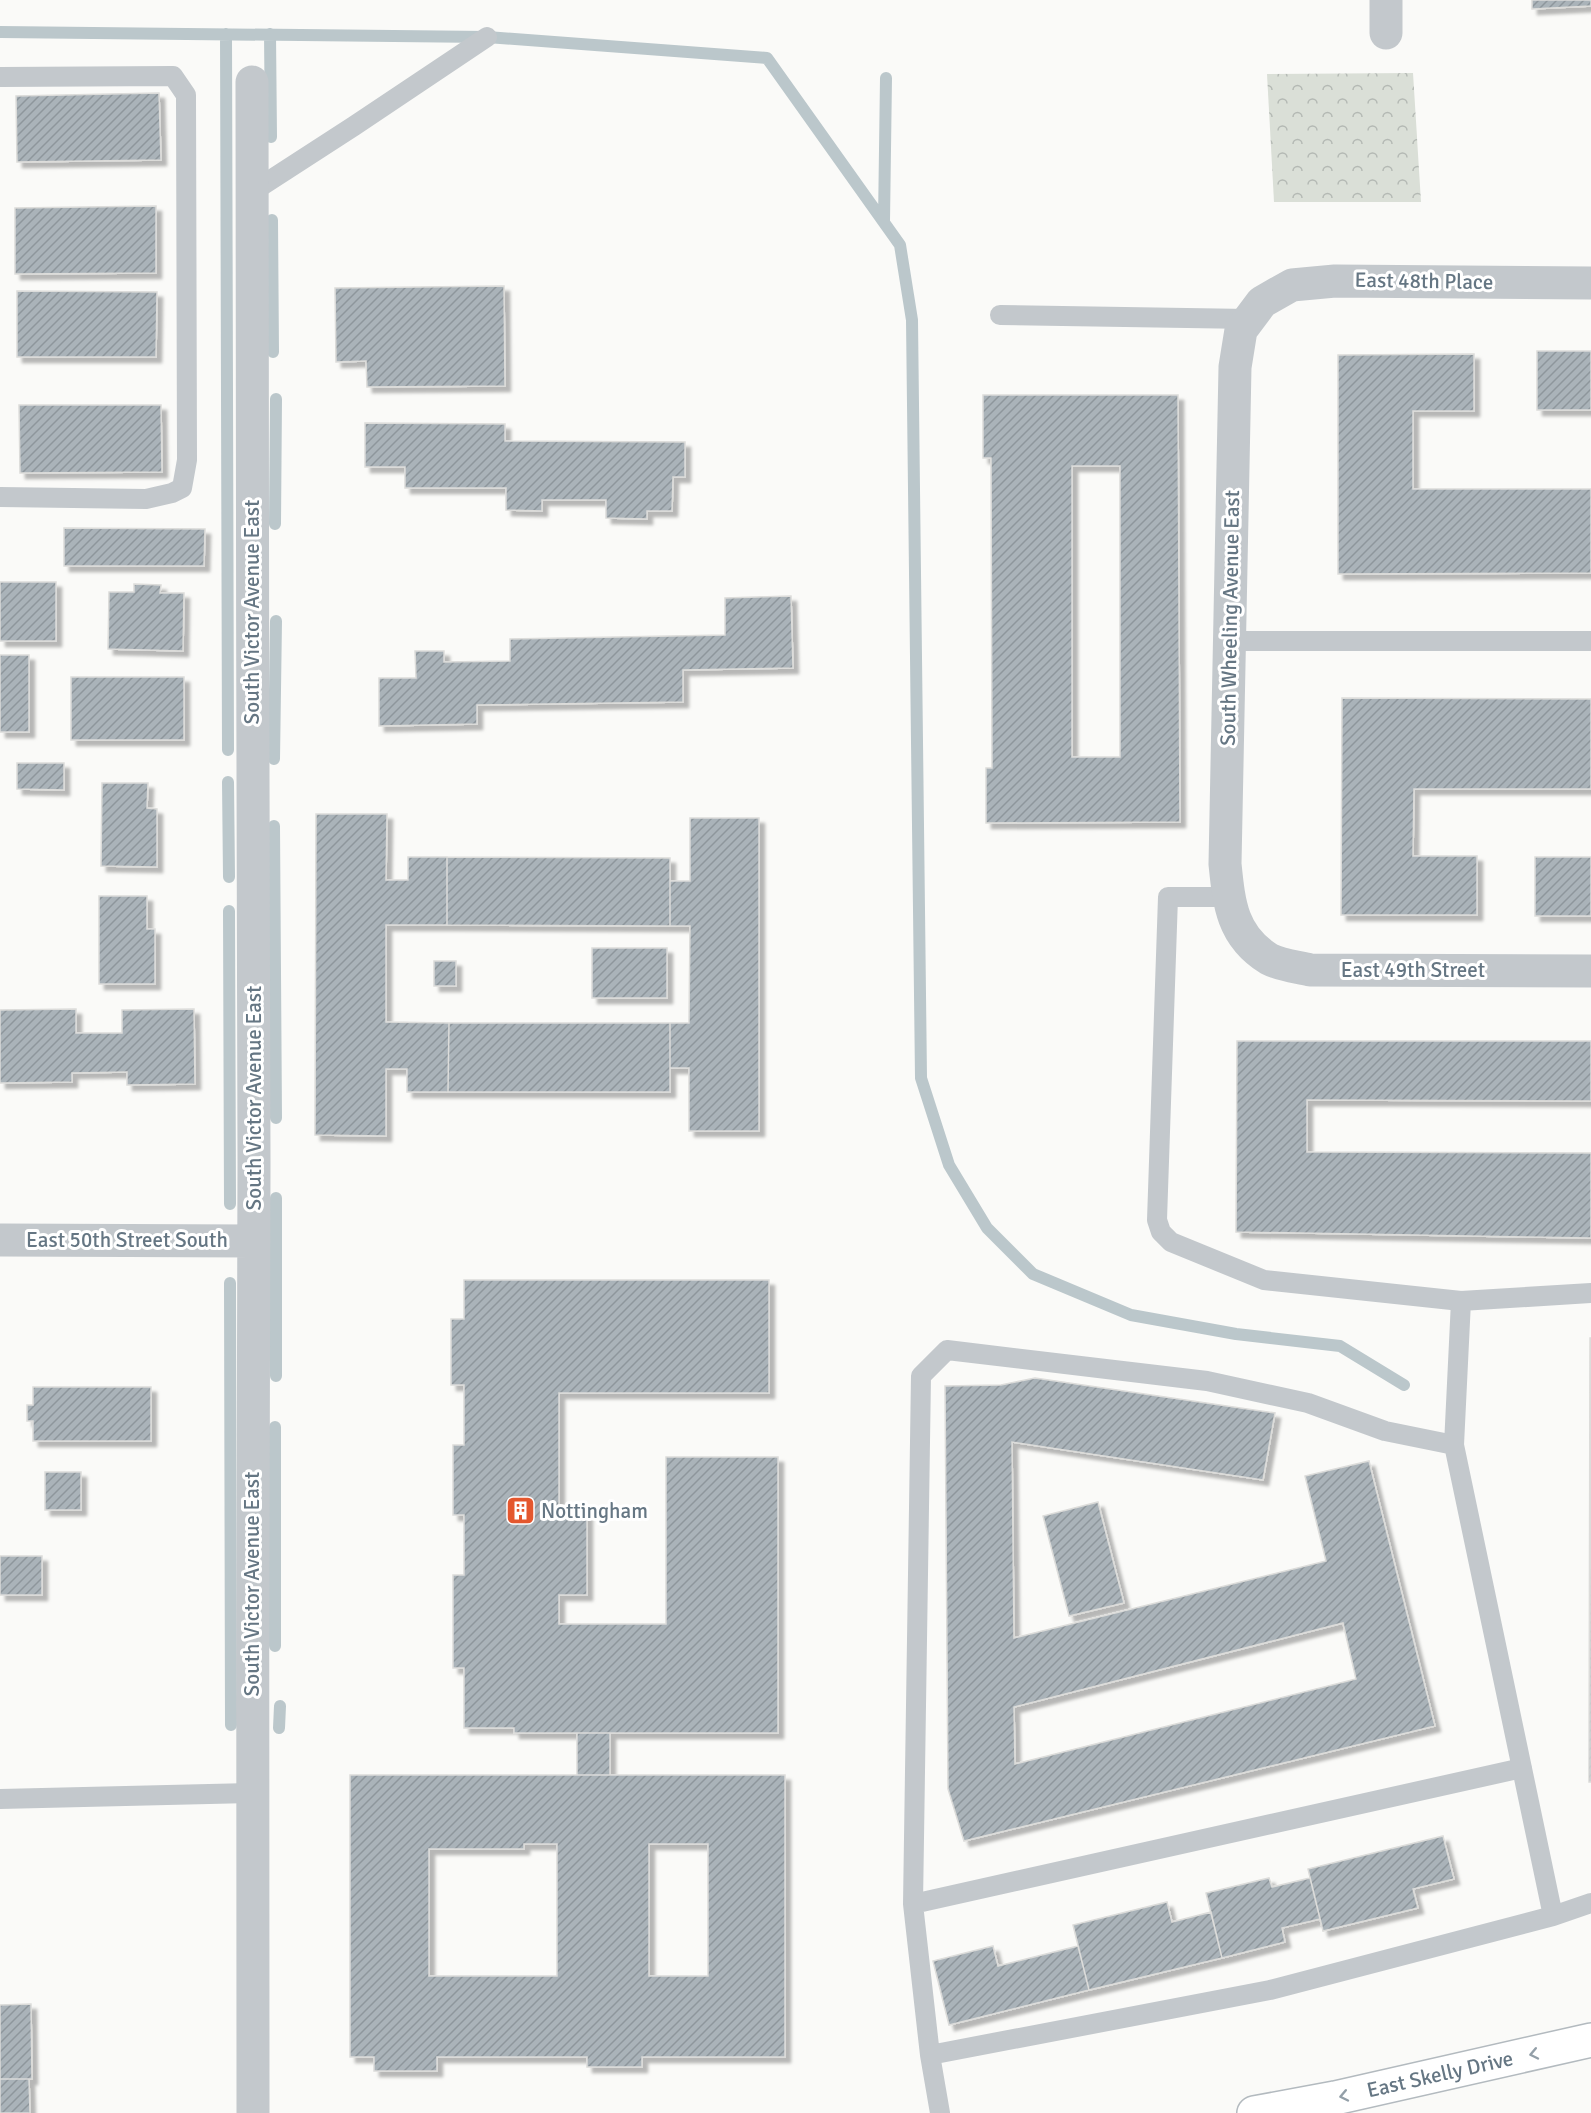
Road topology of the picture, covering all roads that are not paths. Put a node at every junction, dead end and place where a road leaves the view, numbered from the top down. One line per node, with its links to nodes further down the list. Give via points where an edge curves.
1 (1386, 0): 2 (street)
2 (1386, 33)
3 (487, 37): 6 (lane)
4 (0, 77): 10 (lane, via 173,76 186,96 187,460 182,488 172,494 146,499)
5 (252, 82): 6 (street, South Victor Avenue East)
6 (252, 192): 17 (street, South Victor Avenue East)
7 (1591, 283): 8 (street, East 48th Place, via 1335,280 1292,285)
8 (1256, 310): 9 (lane); 11 (street, South Wheeling Avenue East, via 1241,330 1234,367)
9 (1000, 315)
10 (0, 497)
11 (1229, 641): 12 (lane); 13 (street, South Wheeling Avenue East, via 1225,864)
12 (1591, 641)
13 (1229, 897): 14 (street, South Wheeling Avenue East); 19 (lane, via 1168,897 1157,1220 1161,1232 1171,1242 1264,1280)
14 (1244, 938): 15 (street, East 49th Street, via 1271,960 1310,970)
15 (1591, 971)
16 (0, 1240): 17 (street, East 50th Street South)
17 (254, 1241): 22 (street, South Victor Avenue East)
18 (1591, 1293): 19 (lane)
19 (1461, 1301): 20 (lane)
20 (1454, 1445): 21 (lane); 25 (lane, via 1385,1431 1308,1403 1207,1381 947,1350 921,1376)
21 (1522, 1768): 25 (lane); 26 (lane)
22 (251, 1793): 23 (lane); 29 (street, South Victor Avenue East)
23 (0, 1799)
24 (1591, 1903): 26 (lane)
25 (913, 1904): 28 (lane)
26 (1553, 1916): 28 (lane, via 1270,1990)
27 (1591, 2040): 31 (main road, East Skelly Drive, one-way to 31)
28 (930, 2055): 30 (lane)
29 (253, 2113)
30 (940, 2113)
31 (1254, 2113)

